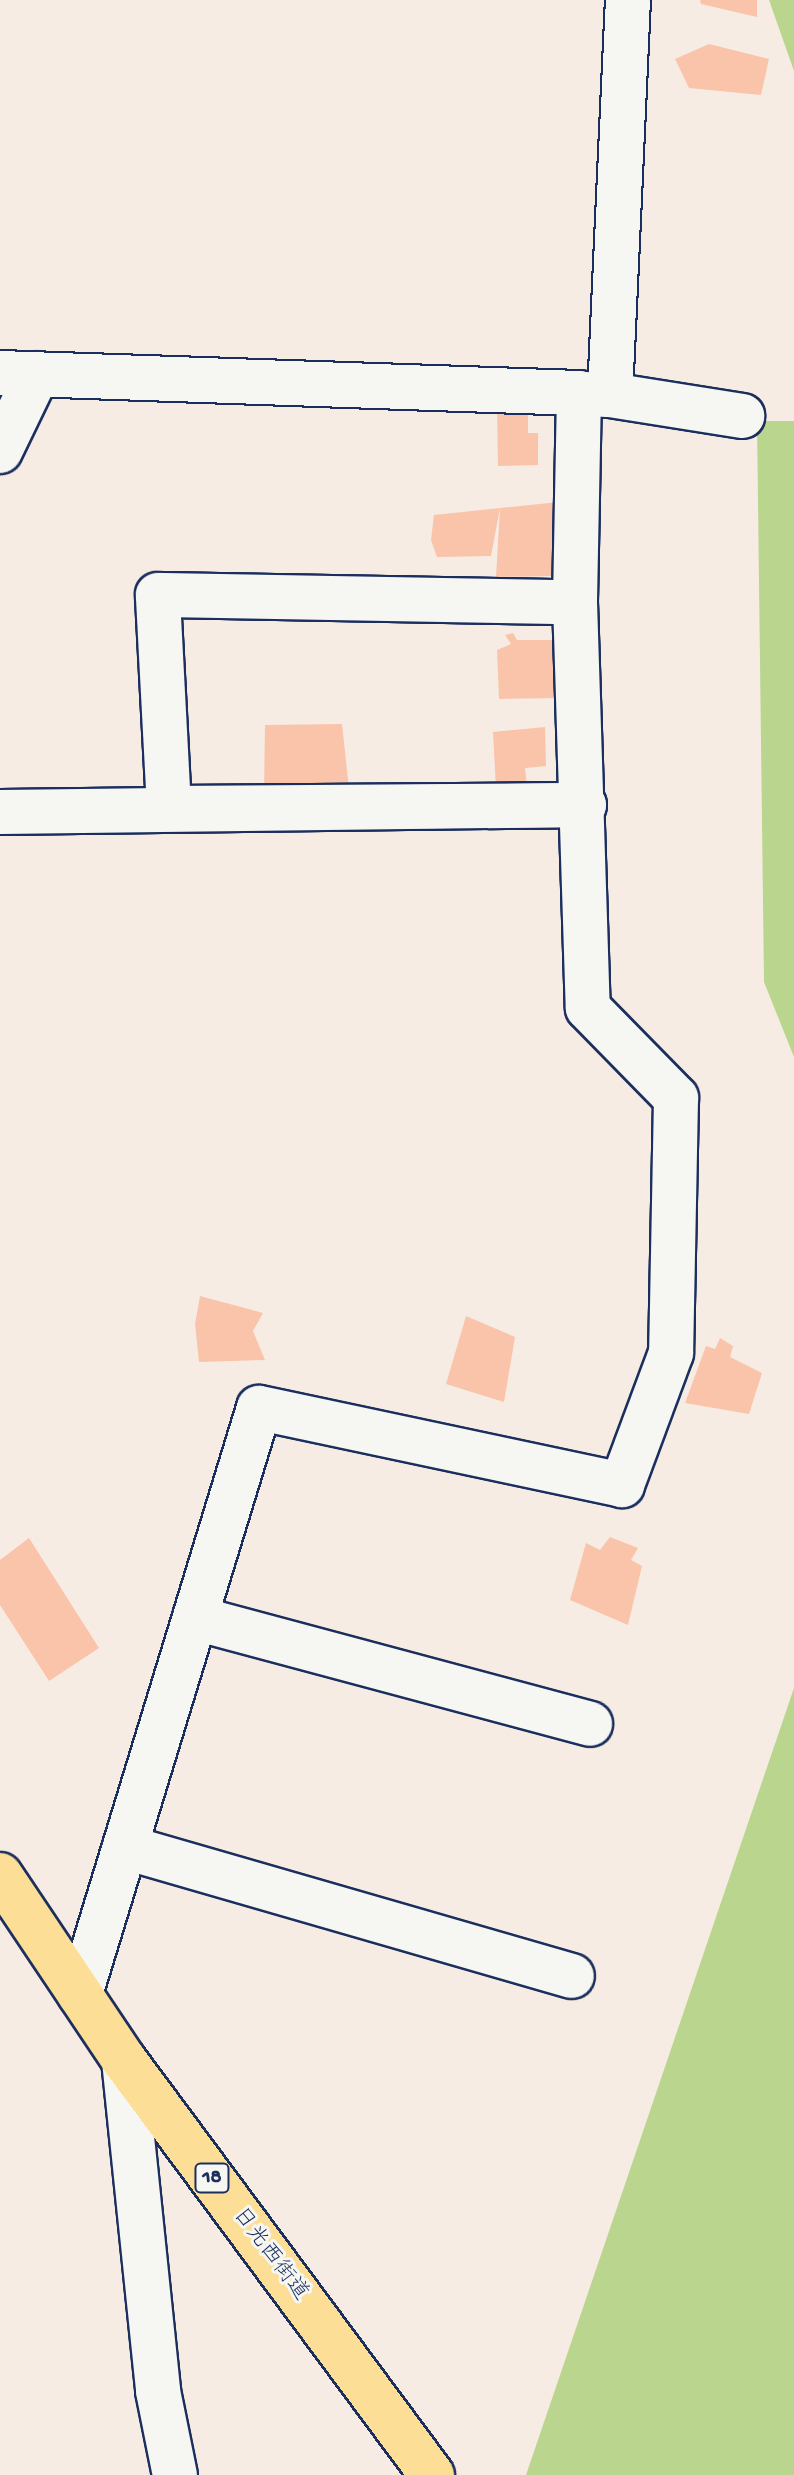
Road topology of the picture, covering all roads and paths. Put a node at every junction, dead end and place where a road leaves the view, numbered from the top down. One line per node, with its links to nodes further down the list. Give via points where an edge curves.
1 (628, 0): 3 (street)
2 (19, 374): 3 (street); 5 (street)
3 (594, 394): 4 (street); 6 (street)
4 (742, 416)
5 (0, 451)
6 (575, 602): 7 (street); 7 (street, via 158,595 169,808)
7 (584, 805): 8 (street); 9 (street, via 588,1008 676,1098 671,1353 622,1485 259,1408)
8 (0, 812)
9 (195, 1618): 10 (street); 11 (street)
10 (590, 1724)
11 (125, 1847): 13 (street); 14 (street)
12 (0, 1875): 14 (main road, 日光西街道 / 18)
13 (572, 1976)
14 (80, 1994): 15 (main road, 日光西街道 / 18)
15 (124, 2060): 16 (street, via 158,2391); 17 (main road, 日光西街道 / 18)
16 (175, 2475)
17 (432, 2475)

